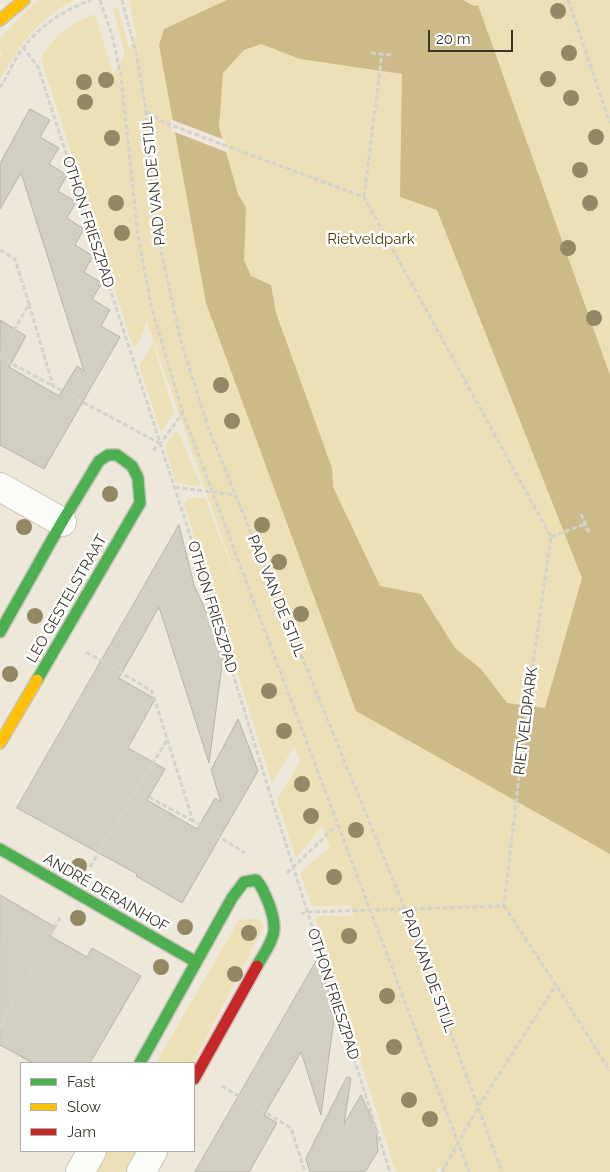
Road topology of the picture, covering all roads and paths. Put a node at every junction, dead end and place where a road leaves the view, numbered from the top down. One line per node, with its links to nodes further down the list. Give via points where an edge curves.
1 (24, 0): 6 (street)
2 (91, 0): 7 (path, via 70,8 46,24)
3 (100, 0): 19 (path, PAD VAN DE STIJL, via 122,76 138,236 150,300)
4 (122, 0): 12 (path, PAD VAN DE STIJL, via 136,53)
5 (568, 0): 13 (path)
6 (0, 20)
7 (24, 47): 11 (path); 20 (path, OTHON FRIESZPAD, via 38,67)
8 (371, 53): 9 (path)
9 (382, 54): 10 (path); 14 (path)
10 (392, 55)
11 (0, 88)
12 (146, 112): 14 (path, via 165,123); 25 (path, PAD VAN DE STIJL, via 152,193 181,342 209,430)
13 (610, 123)
14 (364, 197): 30 (path)
15 (0, 250): 16 (path, via 15,259)
16 (28, 304): 17 (path); 18 (path)
17 (0, 356): 18 (path)
18 (53, 386): 20 (path)
19 (183, 414): 20 (path); 24 (path, PAD VAN DE STIJL)
20 (160, 444): 21 (path); 23 (path, OTHON FRIESZPAD)
21 (132, 466): 27 (street, via 117,455 108,455 99,461); 32 (street, LEO GESTELSTRAAT, via 138,478 140,503)
22 (0, 487): 27 (street)
23 (174, 488): 24 (path); 40 (path, OTHON FRIESZPAD)
24 (212, 493): 25 (path); 36 (path, PAD VAN DE STIJL)
25 (235, 495): 43 (path, PAD VAN DE STIJL)
26 (581, 514): 28 (path)
27 (62, 522): 31 (street)
28 (585, 524): 29 (path); 30 (path)
29 (589, 533)
30 (551, 537): 42 (path, RIETVELDPARK)
31 (0, 632)
32 (62, 638): 33 (street, LEO GESTELSTRAAT); 35 (path, via 152,691)
33 (0, 743)
34 (136, 790): 35 (path)
35 (193, 822): 38 (path)
36 (337, 825): 40 (path); 44 (path, PAD VAN DE STIJL)
37 (0, 849): 47 (street, ANDRÉ DERAINHOF)
38 (248, 855)
39 (284, 865): 40 (path)
40 (293, 868): 41 (path); 45 (path, OTHON FRIESZPAD)
41 (265, 894): 46 (street); 47 (street, via 256,880 244,882)
42 (504, 906): 43 (path); 48 (path)
43 (405, 909): 44 (path); 52 (path, PAD VAN DE STIJL)
44 (370, 910): 45 (path); 53 (path, PAD VAN DE STIJL)
45 (307, 912): 46 (path); 59 (path, OTHON FRIESZPAD)
46 (275, 920): 51 (street, via 273,938 265,956)
47 (196, 962): 49 (street)
48 (556, 984): 50 (path); 52 (path)
49 (141, 1062)
50 (610, 1071)
51 (196, 1075): 58 (path, via 292,1128)
52 (478, 1107): 53 (path); 62 (path, PAD VAN DE STIJL)
53 (458, 1144): 60 (path); 61 (path, PAD VAN DE STIJL)
54 (91, 1152): 56 (street)
55 (152, 1152): 57 (street)
56 (80, 1172)
57 (141, 1172)
58 (305, 1172)
59 (390, 1172)
60 (442, 1172)
61 (469, 1172)
62 (502, 1172)

